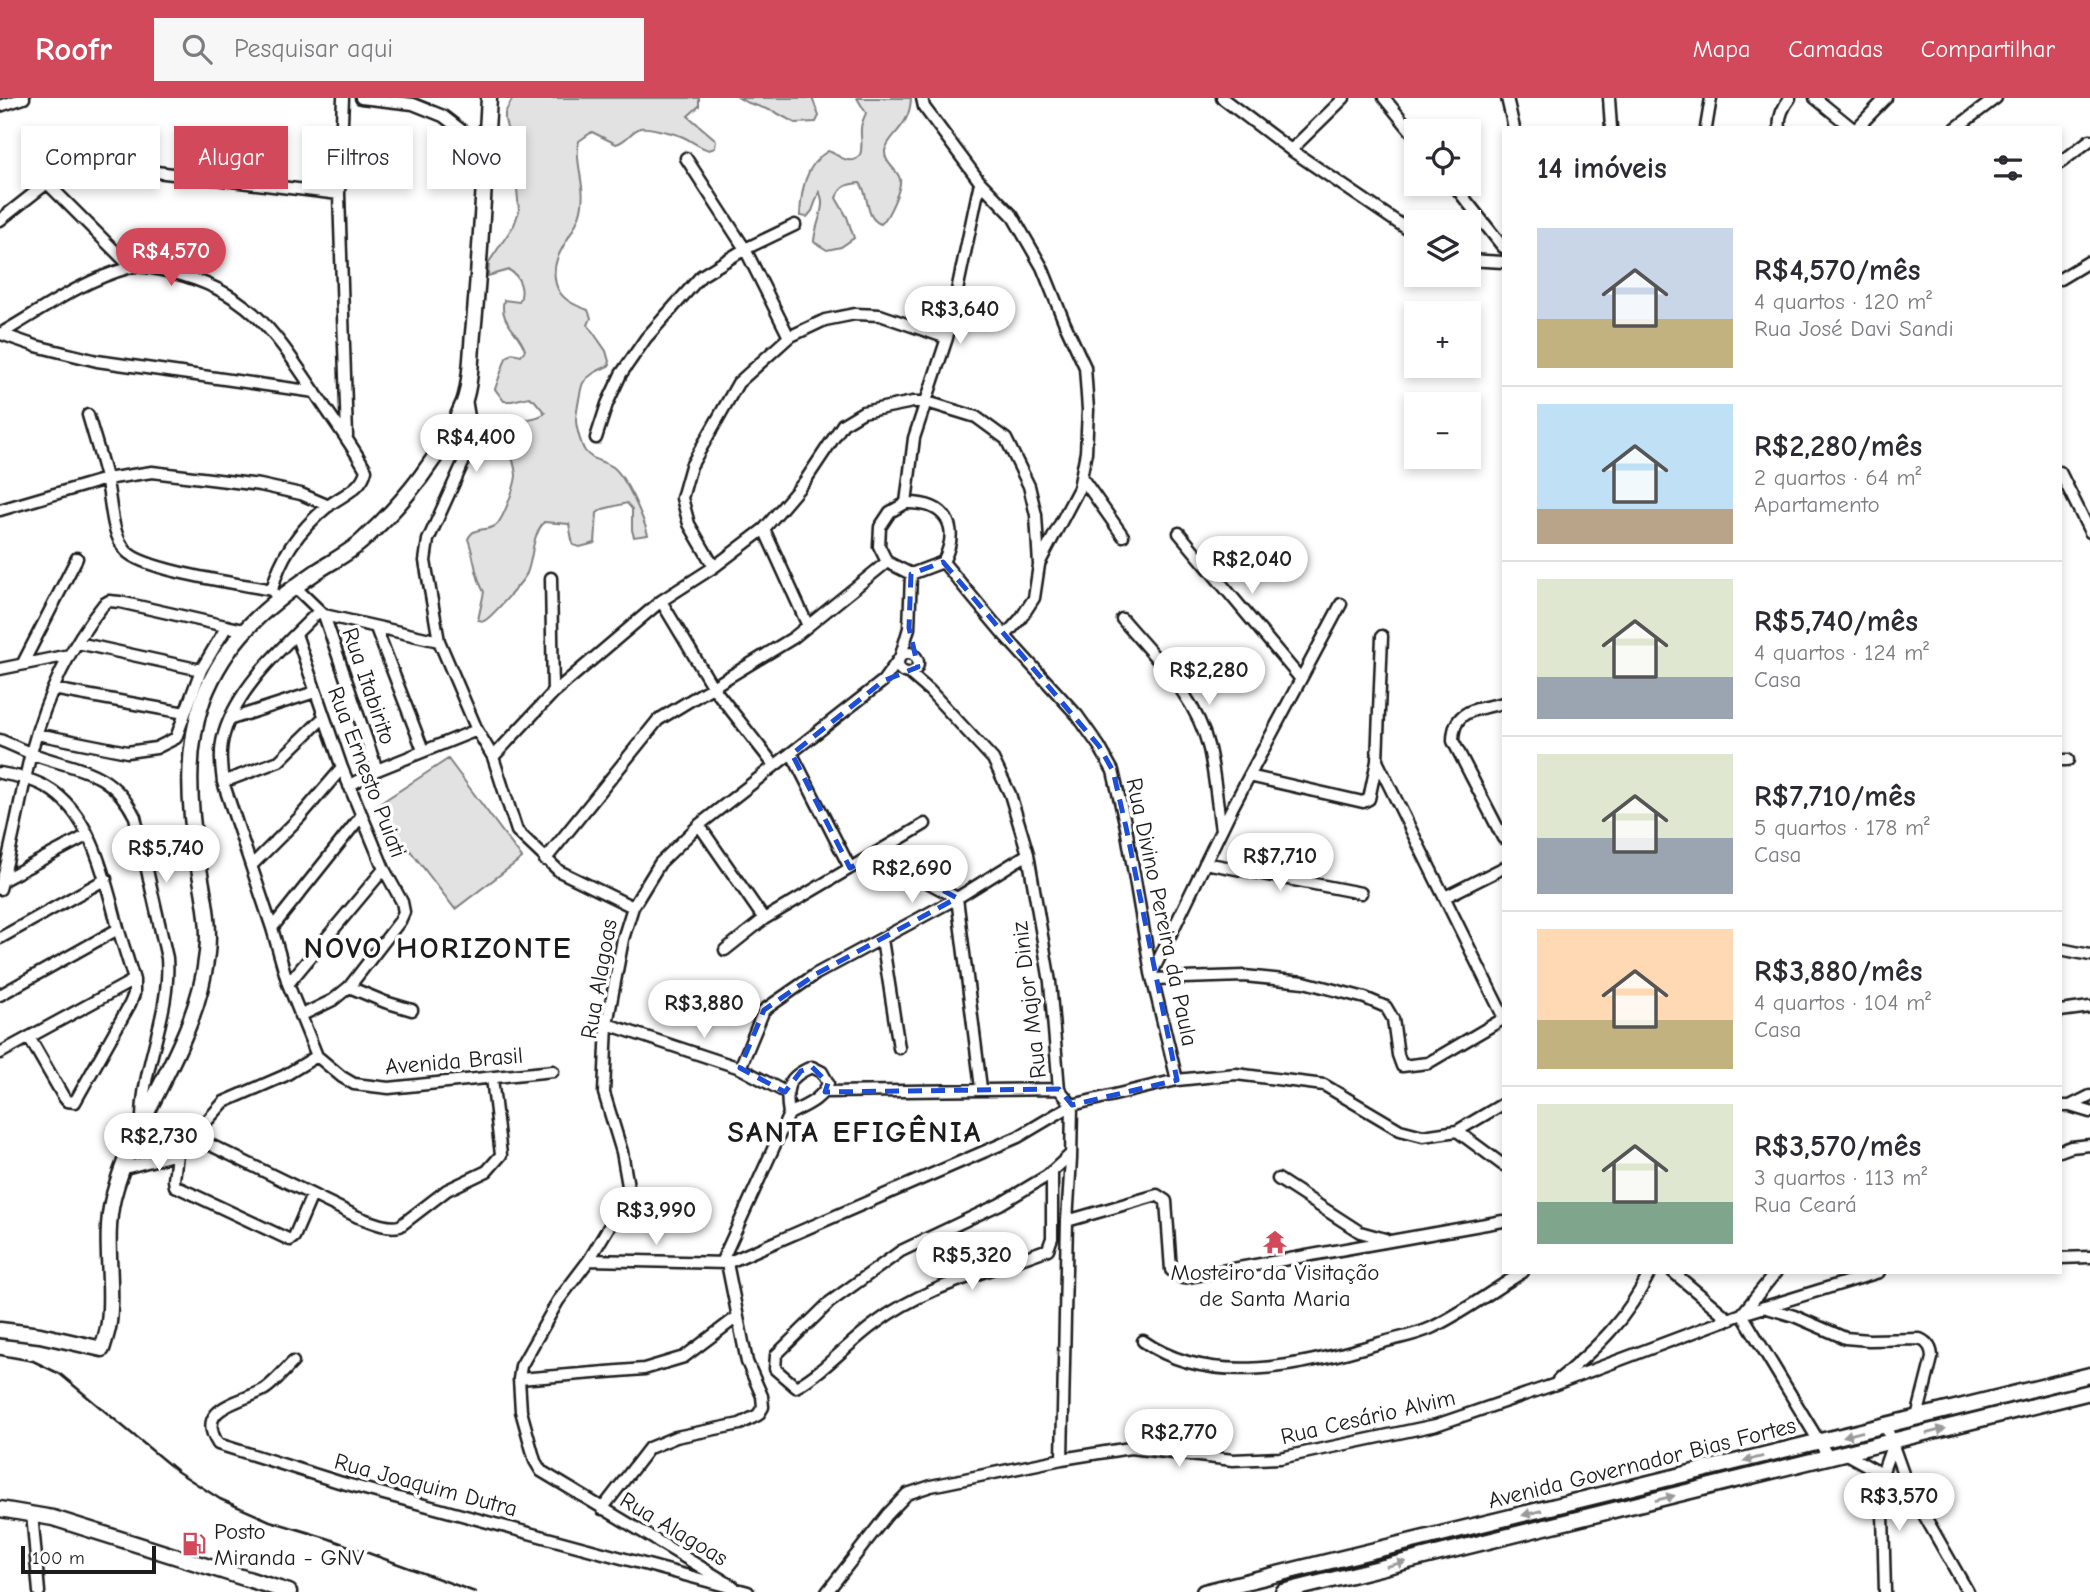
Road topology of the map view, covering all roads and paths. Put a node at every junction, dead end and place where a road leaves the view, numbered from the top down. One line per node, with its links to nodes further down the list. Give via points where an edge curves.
1 (24, 98): 16 (street)
2 (342, 98): 36 (street)
3 (361, 98): 18 (street, via 413,104)
4 (489, 98): 19 (main road)
5 (922, 98): 32 (street, via 924,107)
6 (1222, 98): 28 (street)
7 (1343, 98): 28 (street)
8 (1384, 98): 17 (street)
9 (1507, 98): 20 (street)
10 (1609, 98): 21 (street)
11 (1712, 98): 22 (street)
12 (1790, 98): 23 (street)
13 (1815, 98): 24 (street)
14 (1886, 98): 25 (street)
15 (1996, 98): 26 (street)
16 (0, 106)
17 (1404, 122)
18 (456, 126)
19 (487, 126)
20 (1514, 126)
21 (1611, 126)
22 (1706, 126)
23 (1780, 126)
24 (1852, 126)
25 (1857, 126)
26 (1959, 126)
27 (2090, 140): 30 (street)
28 (1291, 150): 40 (street)
29 (686, 158): 42 (street)
30 (2062, 161)
31 (160, 172): 36 (street)
32 (980, 181): 50 (street); 58 (street, via 1012,215 1042,267 1085,367 1088,410)
33 (39, 189): 38 (street)
34 (53, 189): 46 (street)
35 (484, 189): 52 (main road)
36 (339, 194): 55 (street)
37 (1463, 196): 41 (street)
38 (0, 220)
39 (795, 225): 42 (street)
40 (1404, 227)
41 (1502, 246)
42 (745, 249): 49 (street); 56 (street, via 701,276 646,338 621,374)
43 (1481, 261): 45 (street)
44 (2090, 261): 47 (street)
45 (1502, 262)
46 (131, 267): 48 (street, via 78,288); 51 (street, via 178,274 238,300 271,329)
47 (2062, 278)
48 (0, 333): 51 (street, via 97,361)
49 (789, 337): 50 (street, via 825,320 855,314 880,315); 71 (street, via 738,383 691,466 682,498 689,524)
50 (947, 338): 53 (street)
51 (315, 392): 55 (street)
52 (466, 399): 74 (main road, via 435,457 404,497 361,542); 88 (street, via 473,441 428,540 425,561)
53 (927, 402): 60 (street, via 914,438); 63 (street, via 863,412 843,424); 70 (street, via 976,417 1006,439 1029,486)
54 (88, 415): 59 (street)
55 (347, 437): 61 (street, via 366,470 364,479)
56 (596, 438)
57 (2062, 476): 64 (street)
58 (1082, 478): 66 (street); 70 (street)
59 (106, 479): 61 (street, via 141,472 193,476 260,485); 62 (street); 75 (street, via 116,532 127,552 166,569)
60 (906, 503): 68 (street, via 890,512 880,527 879,546); 69 (street, via 924,503 945,519 951,545)
61 (329, 506): 75 (street, via 288,550 277,570)
62 (0, 510)
63 (764, 529): 71 (street); 81 (street)
64 (2090, 532)
65 (1179, 533): 97 (street)
66 (1123, 536)
67 (77, 558): 93 (street)
68 (887, 562): 72 (street); 81 (street)
69 (943, 562): 72 (street); 86 (street, Rua Divino Pereira da Paula)
70 (1039, 565): 86 (street, via 1034,598)
71 (714, 567): 76 (street)
72 (911, 574): 83 (street, Rua Alagoas)
73 (551, 578): 103 (street)
74 (295, 587): 75 (main road); 78 (street)
75 (274, 595): 84 (main road)
76 (661, 601): 99 (street); 103 (street)
77 (1341, 604): 97 (street)
78 (322, 613): 82 (street); 85 (street, Avenida Brasil); 118 (street, Rua Itabirito)
79 (1122, 619): 127 (street, via 1178,684 1194,711 1208,747)
80 (227, 626): 84 (street); 89 (street, via 109,601); 95 (street)
81 (808, 626): 99 (street)
82 (376, 628): 88 (street); 111 (street)
83 (909, 628): 91 (street, Rua Alagoas); 92 (street, Rua Alagoas)
84 (243, 630): 182 (main road, via 202,702 191,760 190,801 208,950 199,1000)
85 (296, 634): 102 (street, Rua Ernesto Puiati); 107 (street, Avenida Brasil, via 270,660)
86 (1004, 636): 152 (street, Rua Divino Pereira da Paula, via 1077,715 1113,771)
87 (1382, 636): 115 (street)
88 (439, 641): 108 (street)
89 (78, 643): 90 (street); 95 (street)
90 (69, 655): 93 (street); 100 (street)
91 (900, 657): 92 (street, via 908,652); 96 (street, via 899,667); 98 (street, Rua Alagoas)
92 (917, 659): 96 (street, via 916,670); 101 (street, Rua Major Diniz)
93 (23, 663): 94 (street)
94 (0, 669)
95 (201, 670): 105 (street)
96 (907, 673): 98 (street, Rua Alagoas); 101 (street, Rua Major Diniz)
97 (1300, 678): 120 (street)
98 (883, 681): 113 (street, Rua Alagoas)
99 (712, 686): 116 (street); 132 (street, via 658,720)
100 (53, 689): 105 (street); 109 (street)
101 (930, 691): 131 (street, Rua Major Diniz, via 993,759 1010,794)
102 (315, 692): 106 (street, Rua Ernesto Puiati); 107 (street)
103 (554, 693): 114 (street)
104 (1502, 703): 129 (street, via 1462,714 1453,726 1453,741)
105 (185, 713): 109 (street, via 176,738 141,752)
106 (324, 717): 117 (street, Rua Ernesto Puiati); 122 (street, via 279,761)
107 (231, 719): 122 (street, Avenida Brasil, via 221,747)
108 (477, 730): 111 (street); 114 (street)
109 (37, 734): 112 (street)
110 (0, 740): 112 (street)
111 (423, 750): 118 (street)
112 (31, 754): 121 (street); 182 (street, via 94,773 124,798 135,817 168,978 143,1087)
113 (792, 754): 116 (street, Rua Alagoas); 135 (street)
114 (494, 757): 132 (street, via 517,831)
115 (1377, 761): 120 (street, via 1369,799 1363,802); 141 (street)
116 (774, 765): 126 (street, Rua Alagoas)
117 (342, 768): 123 (street, Rua Ernesto Puiati); 134 (street)
118 (377, 770): 123 (street)
119 (0, 773): 121 (street)
120 (1249, 776): 127 (street)
121 (26, 778): 128 (street, via 55,793); 139 (street)
122 (223, 782): 134 (street, Avenida Brasil)
123 (349, 786): 124 (street, Rua Ernesto Puiati)
124 (362, 815): 137 (street, Rua Ernesto Puiati); 145 (street)
125 (925, 824): 130 (street)
126 (699, 825): 143 (street, Rua Alagoas, via 660,863); 144 (street)
127 (1221, 830): 133 (street)
128 (88, 835): 138 (street); 139 (street)
129 (1502, 836)
130 (876, 854): 135 (street); 142 (street)
131 (1028, 854): 142 (street); 173 (street, Rua Major Diniz, via 1050,982)
132 (545, 860): 143 (street, via 559,872)
133 (1205, 863): 140 (street); 152 (street)
134 (252, 865): 145 (street, Avenida Brasil)
135 (850, 868): 144 (street)
136 (1502, 868): 141 (street)
137 (384, 869): 154 (street); 155 (street, Rua Ernesto Puiati, via 404,907 403,916)
138 (106, 879): 146 (street); 147 (street)
139 (1, 885)
140 (1361, 893)
141 (1445, 897): 161 (street)
142 (957, 898): 148 (street); 172 (street)
143 (633, 907): 163 (street, Rua Alagoas)
144 (764, 919): 150 (street)
145 (272, 928): 154 (street, Avenida Brasil)
146 (118, 929): 153 (street); 156 (street)
147 (0, 938)
148 (882, 939): 165 (street); 168 (street, via 816,974 764,1010)
149 (2062, 949): 151 (street)
150 (724, 950)
151 (2090, 955)
152 (1152, 976): 162 (street, via 1268,978 1364,998 1386,1007 1393,1018 1402,1066 1428,1063); 171 (street, Rua Divino Pereira da Paula)
153 (134, 980): 164 (street); 164 (street, via 130,1004 79,1098 72,1103 63,1096)
154 (288, 985): 160 (street, Avenida Brasil)
155 (349, 986): 158 (street); 160 (street, via 333,1000)
156 (0, 995)
157 (2090, 1007): 159 (street)
158 (412, 1010)
159 (2062, 1011)
160 (300, 1016): 167 (street, Avenida Brasil)
161 (1502, 1016)
162 (1502, 1019)
163 (607, 1024): 168 (street); 199 (street, Rua Alagoas, via 604,1093 628,1186 622,1205)
164 (29, 1037): 166 (street)
165 (899, 1048)
166 (0, 1053)
167 (317, 1056): 170 (street, Avenida Brasil, via 342,1077 368,1087); 184 (street, via 284,1076 230,1098)
168 (740, 1068): 174 (street)
169 (553, 1070): 170 (street, Avenida Brasil)
170 (492, 1078): 193 (street, via 501,1154 487,1171 455,1185 395,1227 358,1217)
171 (1177, 1080): 177 (street); 183 (street, via 1236,1074 1324,1085 1400,1130 1423,1136)
172 (981, 1088): 173 (street); 175 (street)
173 (1059, 1089): 177 (street, Rua Major Diniz)
174 (785, 1092): 175 (street, via 801,1071 813,1067 828,1083); 181 (street)
175 (825, 1092): 181 (street)
176 (2090, 1096): 179 (street)
177 (1072, 1105): 188 (street, Rua Major Diniz); 200 (street, via 1018,1137)
178 (1502, 1105): 183 (street)
179 (2065, 1106): 180 (street)
180 (2090, 1111)
181 (789, 1114): 200 (street)
182 (142, 1128): 190 (main road)
183 (1457, 1130): 189 (street)
184 (194, 1137): 187 (street); 193 (street)
185 (2090, 1145): 186 (street)
186 (2062, 1151)
187 (177, 1154): 190 (street); 193 (street, via 175,1186 283,1238 294,1237)
188 (1071, 1154): 191 (street); 195 (street, Rua Major Diniz)
189 (1502, 1164)
190 (121, 1169): 210 (main road, via 109,1219 109,1324 102,1349)
191 (1052, 1171): 191 (street, via 1000,1204 901,1251 830,1303 776,1355 775,1369 796,1387 876,1323 924,1293 1048,1249)
192 (1278, 1179): 196 (street, via 1360,1231)
193 (312, 1195)
194 (1502, 1221): 196 (street)
195 (1067, 1222): 196 (street, via 1157,1195 1166,1200 1171,1269 1182,1278); 225 (street, Rua Major Diniz)
196 (1389, 1240)
197 (2090, 1257): 198 (street)
198 (2062, 1258)
199 (589, 1260): 200 (street); 214 (street, Rua Alagoas, via 525,1357)
200 (724, 1263): 208 (street)
201 (1520, 1274): 211 (street, via 1431,1328 1331,1356 1265,1368 1190,1363 1160,1353)
202 (1649, 1274): 215 (street, via 1624,1317 1597,1349)
203 (1675, 1274): 209 (street)
204 (1774, 1274): 207 (street)
205 (1872, 1274): 206 (street, Rua Cesário Alvim)
206 (1764, 1307): 207 (street, Rua Cesário Alvim); 219 (street, via 1845,1338 1924,1341 1932,1358)
207 (1742, 1314): 209 (street, Rua Cesário Alvim); 221 (street)
208 (737, 1317): 214 (street, via 684,1357 644,1368); 230 (street, via 747,1362 762,1396 758,1415 649,1448)
209 (1730, 1320): 215 (street, Rua Cesário Alvim)
210 (0, 1330)
211 (1143, 1341)
212 (293, 1362): 239 (street, Rua Joaquim Dutra, via 266,1388 218,1410 211,1421 211,1434 218,1444 339,1482)
213 (2090, 1375): 217 (main road, Avenida Governador Bias Fortes)
214 (519, 1379): 230 (street, Rua Alagoas, via 523,1421 537,1466)
215 (1553, 1385): 225 (street, Rua Cesário Alvim, via 1436,1425 1280,1458 1233,1460 1130,1448)
216 (2090, 1392): 218 (main road, Avenida Governador Bias Fortes)
217 (2018, 1393): 218 (main road); 219 (main road, Avenida Governador Bias Fortes)
218 (2022, 1409): 222 (main road, Avenida Governador Bias Fortes, one-way to 218)
219 (1917, 1417): 220 (main road, Avenida Governador Bias Fortes)
220 (1886, 1426): 221 (main road, Avenida Governador Bias Fortes, one-way to 221); 222 (street)
221 (1819, 1443): 224 (street); 227 (main road, Avenida Governador Bias Fortes, one-way to 227)
222 (1892, 1444): 223 (main road, Avenida Governador Bias Fortes); 226 (street); 247 (street, via 1907,1485)
223 (1846, 1454): 224 (main road, Avenida Governador Bias Fortes); 226 (street)
224 (1829, 1458): 228 (main road, Avenida Governador Bias Fortes, one-way to 224)
225 (1062, 1459): 243 (street, Rua Cesário Alvim, via 907,1494)
226 (1882, 1474): 246 (street)
227 (1626, 1490): 228 (main road); 232 (main road, Avenida Governador Bias Fortes, one-way to 232)
228 (1630, 1507): 233 (main road, Avenida Governador Bias Fortes)
229 (0, 1509): 231 (main road)
230 (602, 1509): 239 (street, Rua Alagoas)
231 (32, 1513): 238 (main road); 241 (street)
232 (1495, 1522): 233 (main road); 234 (main road, Avenida Governador Bias Fortes)
233 (1500, 1539): 236 (main road, Avenida Governador Bias Fortes, one-way to 233)
234 (1343, 1558): 235 (main road, Avenida Governador Bias Fortes); 236 (main road, via 1338,1568)
235 (1314, 1564): 237 (main road, via 1323,1575); 244 (main road, Avenida Governador Bias Fortes)
236 (1345, 1576): 237 (main road, Avenida Governador Bias Fortes)
237 (1317, 1584): 245 (main road, Avenida Governador Bias Fortes)
238 (264, 1587): 240 (main road)
239 (734, 1587): 242 (street, Rua Joaquim Dutra)
240 (284, 1591)
241 (39, 1592)
242 (748, 1592)
243 (827, 1592)
244 (1204, 1592)
245 (1283, 1592)
246 (1885, 1592)
247 (1968, 1592)

